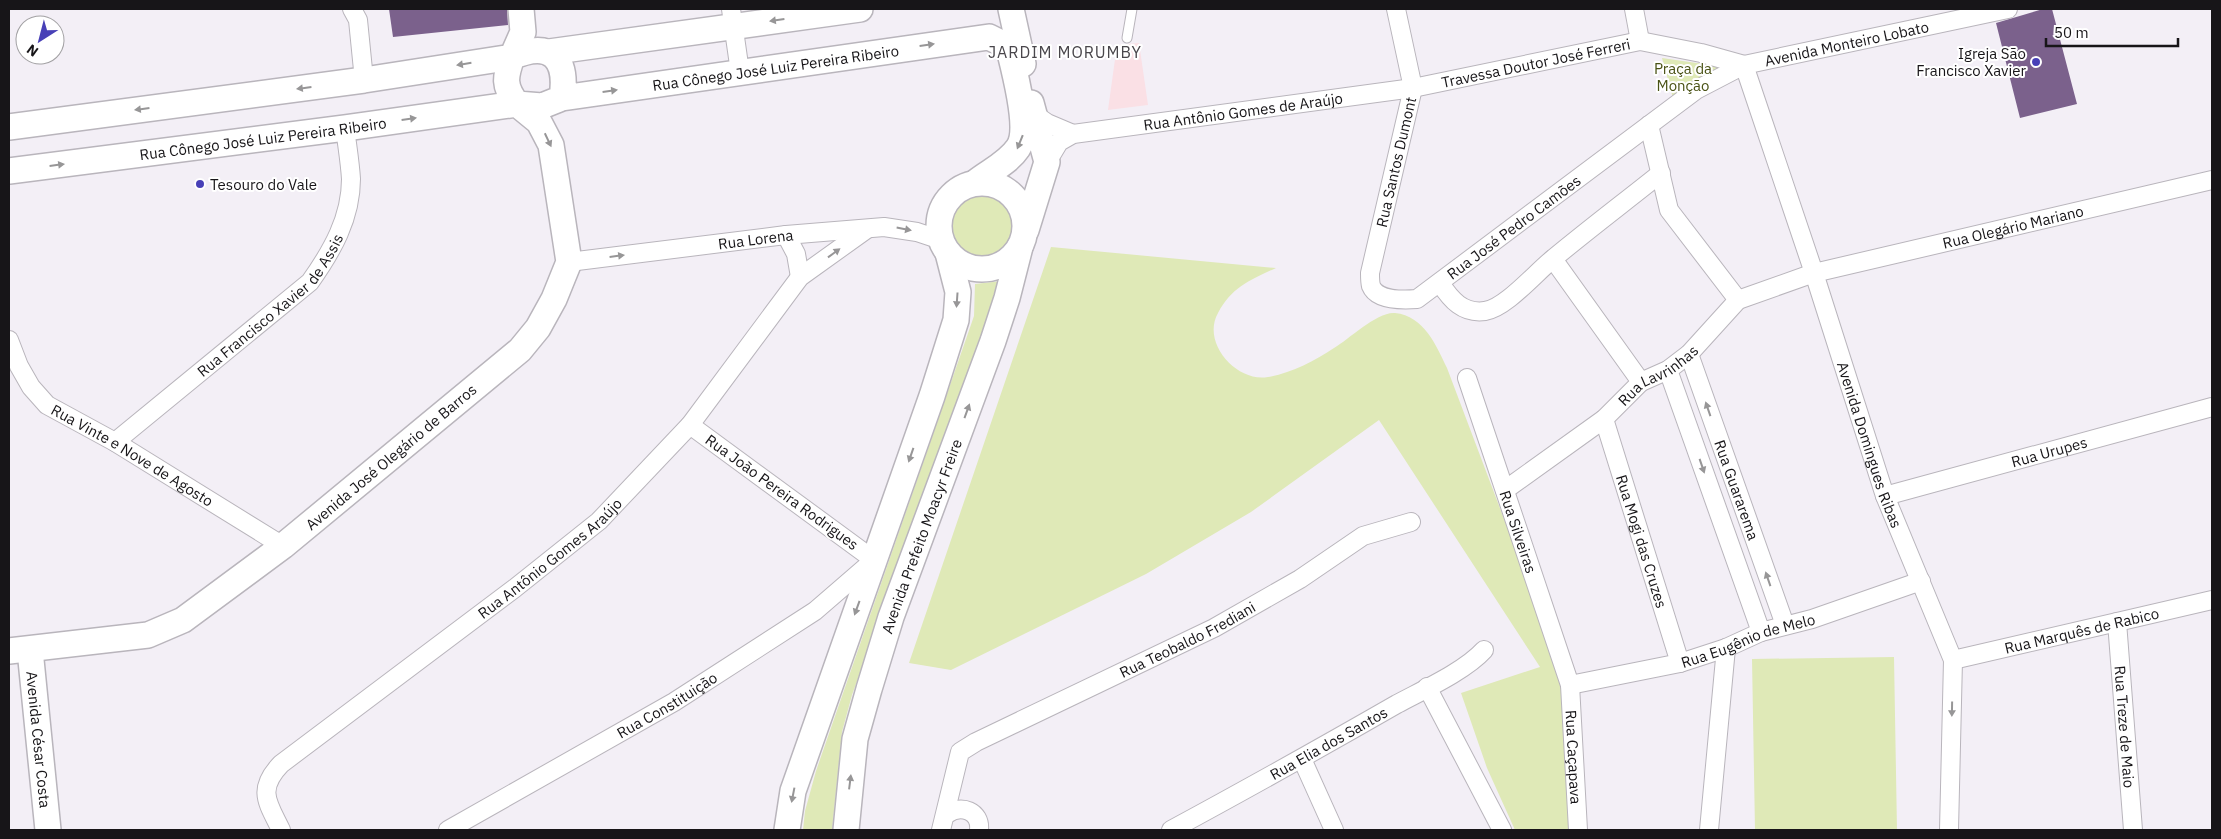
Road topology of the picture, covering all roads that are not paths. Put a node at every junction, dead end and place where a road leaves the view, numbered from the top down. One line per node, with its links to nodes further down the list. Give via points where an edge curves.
1 (352, 9): 16 (street, via 358,20)
2 (520, 9): 13 (street, via 523,32)
3 (860, 9): 9 (street, one-way to 9)
4 (1011, 9): 20 (street)
5 (1132, 9): 10 (lane)
6 (1396, 9): 17 (street, Rua Santos Dumont)
7 (1634, 9): 11 (street)
8 (2008, 9): 14 (street, Avenida Monteiro Lobato)
9 (732, 17): 12 (street); 15 (street)
10 (1127, 38)
11 (1640, 41): 14 (street, Travessa Doutor José Ferreri); 17 (street, Travessa Doutor José Ferreri)
12 (549, 52): 13 (street, via 536,49); 18 (street, via 564,70)
13 (512, 57): 16 (street, one-way to 16); 19 (street, via 506,84 508,93)
14 (1744, 65): 21 (street, via 1696,90); 36 (street, Avenida Domingues Ribas)
15 (740, 72): 18 (street, Rua Cônego José Luiz Pereira Ribeiro, one-way to 15); 29 (street, Rua Cônego José Luiz Pereira Ribeiro, one-way to 29, via 989,36 1003,44 1010,53 1024,132 1020,147 1006,162)
16 (364, 80): 22 (street, one-way to 22)
17 (1413, 88): 24 (street, Rua Antônio Gomes de Araújo); 39 (street, Rua Santos Dumont, via 1370,273)
18 (562, 98): 19 (street, Rua Cônego José Luiz Pereira Ribeiro, via 542,106)
19 (517, 104): 23 (street, Rua Cônego José Luiz Pereira Ribeiro, one-way to 19); 35 (street, one-way to 35, via 538,122 551,145)
20 (1034, 114): 24 (street); 25 (street)
21 (1650, 125): 27 (street); 38 (street, Rua José Pedro Camões)
22 (9, 127)
23 (346, 128): 26 (street, Rua Cônego José Luiz Pereira Ribeiro, one-way to 23); 49 (street, Rua Francisco Xavier de Assis, via 350,179 346,215 331,252 310,282)
24 (1073, 134): 25 (street, via 1058,142)
25 (1047, 162): 32 (street, Avenida Prefeito Moacyr Freire)
26 (9, 171)
27 (1662, 173): 34 (street); 40 (street, via 1670,210)
28 (2212, 180): 36 (street, Rua Olegário Mariano)
29 (976, 182): 32 (street, Avenida Prefeito Moacyr Freire, via 1002,186 1012,194 1025,217); 33 (street, via 963,186 944,203 938,227)
30 (867, 229): 31 (street, Rua Lorena); 33 (street, Rua Lorena, one-way to 33, via 900,228); 37 (street, Rua Antônio Gomes Araújo, one-way to 30)
31 (786, 235): 35 (street, Rua Lorena, one-way to 31); 37 (street, via 796,254)
32 (1023, 239): 33 (street, Avenida Prefeito Moacyr Freire, via 1011,258 986,269 971,268 958,262); 75 (street, Avenida Prefeito Moacyr Freire, one-way to 32, via 855,740 890,617 993,341)
33 (944, 246): 54 (street, one-way to 54, via 958,292 956,320)
34 (1553, 258): 38 (street, via 1500,306 1487,311 1472,312 1462,307 1452,300); 45 (street)
35 (569, 262): 53 (street, Avenida José Olegário de Barros, via 538,328 520,350)
36 (1814, 273): 40 (street, Rua Lavrinhas); 51 (street, Avenida Domingues Ribas)
37 (800, 277): 48 (street, Rua Antônio Gomes Araújo)
38 (1440, 283): 39 (street, Rua José Pedro Camões, via 1417,299 1403,300 1387,298)
39 (1371, 286)
40 (1738, 300): 42 (street, Rua Lavrinhas)
41 (9, 340): 49 (street, Rua Vinte e Nove de Agosto, via 31,387 47,405)
42 (1689, 354): 43 (street, Rua Lavrinhas); 58 (street, Rua Guararema, one-way to 42)
43 (1668, 370): 45 (street, Rua Lavrinhas); 59 (street, Rua Guararema, one-way to 59)
44 (1467, 378): 50 (street, Rua Silveiras)
45 (1641, 382): 47 (street, Rua Lavrinhas)
46 (2212, 407): 51 (street, Rua Urupes)
47 (1604, 419): 50 (street, Rua Lavrinhas); 64 (street, Rua Mogi das Cruzes)
48 (690, 425): 54 (street, Rua João Pereira Rodrigues); 72 (street, Rua Antônio Gomes Araújo, via 599,521 281,764 270,778 265,798)
49 (115, 442): 53 (street, Rua Vinte e Nove de Agosto)
50 (1505, 490): 65 (street, Rua Silveiras)
51 (1885, 496): 55 (street, Avenida Domingues Ribas)
52 (1411, 522): 68 (street, Rua Teobaldo Frediani, via 1363,536 1300,579 1214,628 976,742)
53 (283, 546): 62 (street, Avenida José Olegário de Barros, via 183,620 148,636)
54 (874, 560): 73 (street, Rua Constituição, via 814,611 674,702); 74 (street, one-way to 74, via 793,791)
55 (1921, 582): 58 (street, Rua Eugênio de Melo); 63 (street, Avenida Domingues Ribas)
56 (2212, 600): 57 (street, Rua Marquês de Rabico)
57 (2117, 622): 63 (street, Rua Marquês de Rabico); 82 (street, Rua Treze de Maio)
58 (1785, 625): 59 (street, Rua Eugênio de Melo)
59 (1760, 632): 60 (street, Rua Eugênio de Melo)
60 (1726, 648): 64 (street, Rua Eugênio de Melo); 80 (street)
61 (1484, 650): 66 (street, Rua Elia dos Santos, via 1476,659)
62 (19, 651): 71 (street, Avenida César Costa)
63 (1953, 660): 81 (street, Avenida Domingues Ribas, one-way to 81)
64 (1680, 662): 65 (street, Rua Eugênio de Melo)
65 (1570, 685): 79 (street, Rua Caçapava)
66 (1427, 687): 67 (street, Rua Elia dos Santos); 78 (street)
67 (1302, 759): 76 (street, Rua Elia dos Santos); 77 (street)
68 (959, 760): 69 (street); 70 (street)
69 (944, 822): 70 (street, via 957,808)
70 (978, 823)
71 (48, 830)
72 (281, 830)
73 (448, 830)
74 (787, 830)
75 (846, 830)
76 (1171, 830)
77 (1334, 830)
78 (1502, 830)
79 (1578, 830)
80 (1709, 830)
81 (1949, 830)
82 (2133, 830)

